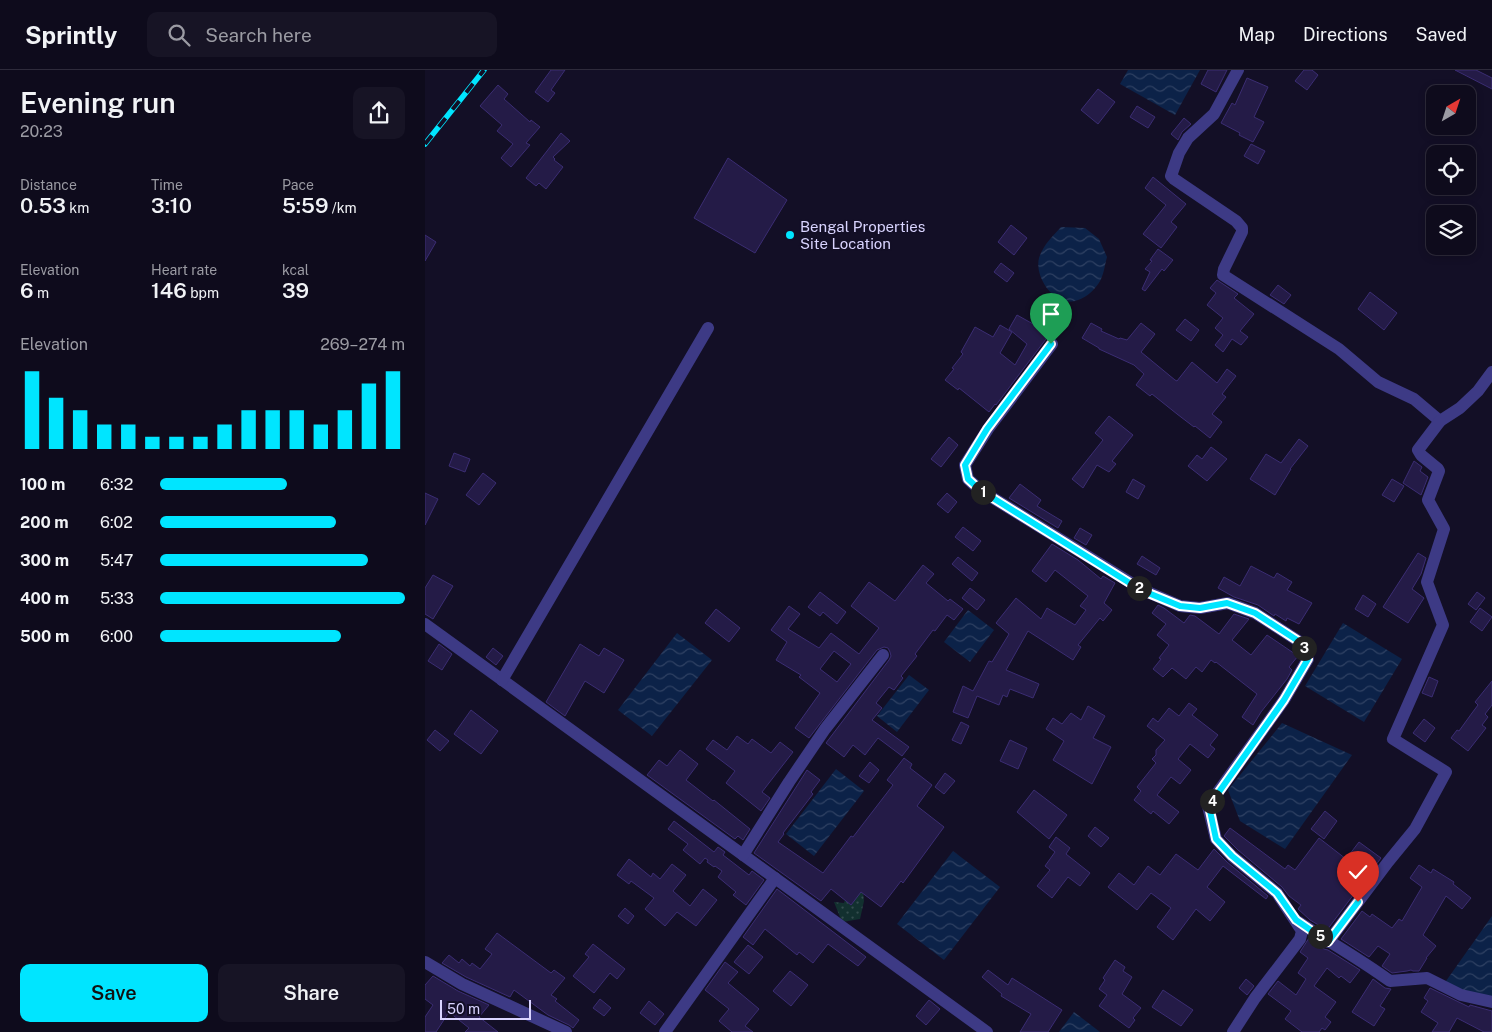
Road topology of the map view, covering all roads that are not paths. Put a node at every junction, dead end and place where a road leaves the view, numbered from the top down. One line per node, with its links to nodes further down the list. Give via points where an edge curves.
1 (1238, 70): 5 (street, via 1214,114 1188,138 1171,176 1242,228 1223,275 1339,349 1379,382 1414,400)
2 (708, 328): 8 (street)
3 (1051, 344): 11 (street, via 987,429 965,465 968,479 980,490 1141,590 1180,606 1200,608 1227,603 1255,613 1303,644 1308,659 1284,700 1209,806 1216,839 1277,893)
4 (1492, 372): 5 (street, via 1460,408)
5 (1440, 421): 12 (street, via 1418,450 1439,471 1428,500 1444,529 1427,582 1443,625 1393,739 1446,772 1415,829)
6 (425, 624): 8 (street)
7 (883, 655): 9 (street, via 825,729)
8 (502, 680): 9 (street)
9 (743, 855): 10 (street)
10 (775, 878): 16 (street); 17 (street)
11 (1296, 920): 12 (street); 18 (street, via 1302,931 1300,938)
12 (1328, 942): 14 (street, via 1390,981 1427,978 1461,995)
13 (425, 962): 15 (street, via 462,984)
14 (1492, 1002)
15 (566, 1032)
16 (665, 1032)
17 (987, 1032)
18 (1233, 1032)

